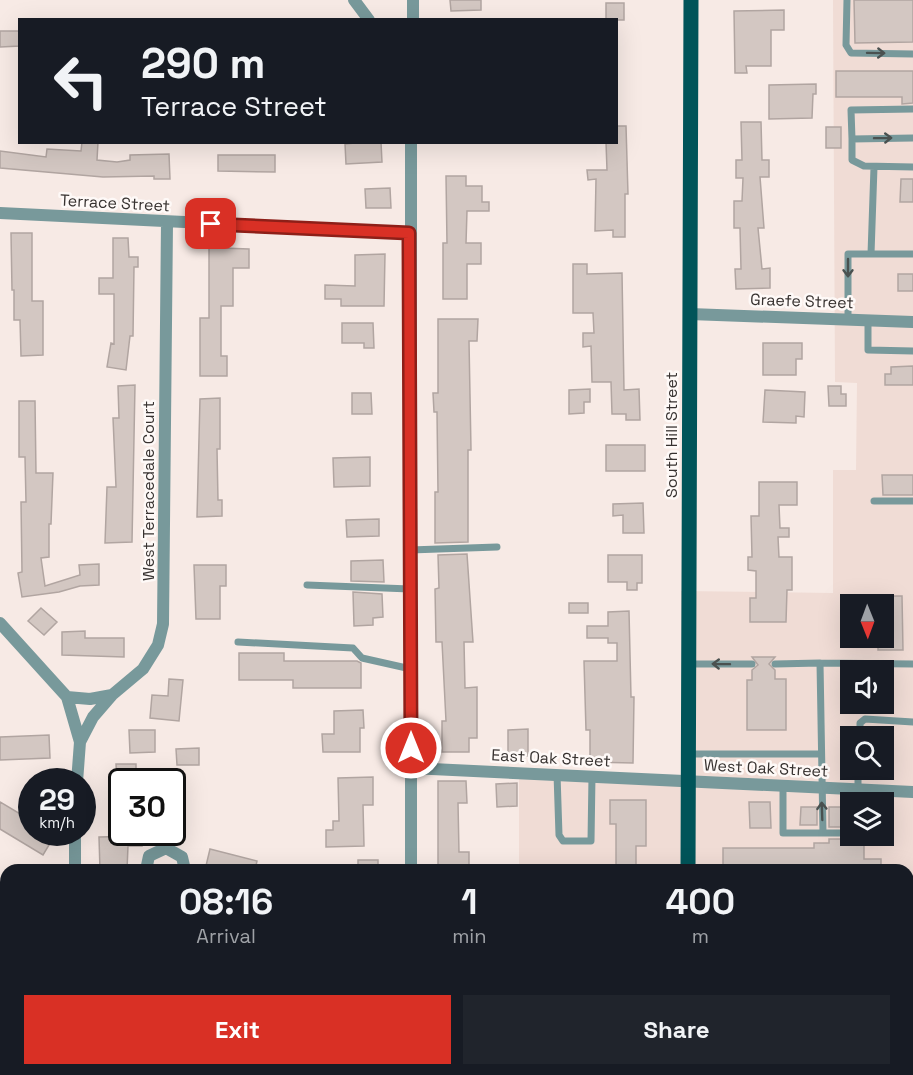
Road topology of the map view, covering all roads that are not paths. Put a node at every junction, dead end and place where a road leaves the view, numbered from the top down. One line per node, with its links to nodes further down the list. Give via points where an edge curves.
1 (354, 0): 5 (street)
2 (413, 0): 6 (street)
3 (691, 0): 19 (main road, South Hill Street)
4 (847, 0): 7 (lane, one-way to 7, via 846,45 851,53)
5 (368, 18)
6 (413, 18)
7 (913, 54)
8 (913, 109): 10 (lane, via 851,110)
9 (913, 138): 10 (lane, one-way to 9)
10 (852, 139): 12 (lane, via 852,160)
11 (411, 144): 16 (street)
12 (874, 167): 13 (lane); 17 (lane)
13 (913, 167)
14 (0, 213): 15 (street, Terrace Street)
15 (166, 223): 16 (street, Terrace Street); 38 (street, West Terracedale Court, via 163,624 158,645 143,669)
16 (409, 233): 27 (street)
17 (871, 254): 18 (lane); 20 (lane, one-way to 20, via 848,254)
18 (913, 254)
19 (690, 314): 20 (street, Graefe Street); 33 (main road, South Hill Street)
20 (848, 319): 21 (street, Graefe Street)
21 (868, 320): 22 (street, Graefe Street); 23 (lane, via 868,350)
22 (913, 322)
23 (913, 351)
24 (874, 501): 25 (lane)
25 (913, 501)
26 (497, 548): 27 (lane)
27 (410, 550): 29 (street)
28 (307, 585): 29 (lane)
29 (410, 589): 37 (street)
30 (0, 623): 39 (street)
31 (238, 642): 37 (lane, via 352,648 363,658)
32 (820, 663): 35 (lane); 36 (lane); 44 (lane)
33 (689, 664): 34 (lane, one-way to 33); 43 (main road, South Hill Street)
34 (752, 664)
35 (775, 664)
36 (913, 664)
37 (411, 669): 46 (street)
38 (112, 695): 39 (street, via 90,699); 42 (street, West Terracedale Court, via 93,717)
39 (67, 697): 42 (street)
40 (913, 722): 41 (lane, via 865,719)
41 (860, 726)
42 (80, 742): 45 (street)
43 (689, 754): 44 (lane); 50 (main road, South Hill Street)
44 (821, 754): 52 (lane)
45 (78, 768)
46 (411, 768): 47 (street, East Oak Street); 61 (street)
47 (557, 774): 48 (street, East Oak Street); 48 (lane, via 563,841 591,841)
48 (592, 776): 50 (street, East Oak Street)
49 (858, 780): 53 (lane)
50 (689, 781): 51 (street, West Oak Street); 62 (main road, South Hill Street)
51 (783, 786): 52 (street, West Oak Street); 55 (lane, via 783,833)
52 (821, 788): 53 (street, West Oak Street); 55 (lane, one-way to 52)
53 (858, 789): 54 (street, West Oak Street)
54 (913, 792)
55 (823, 833): 56 (lane)
56 (840, 833)
57 (75, 846): 58 (street)
58 (75, 864)
59 (147, 864): 60 (street, via 149,856 166,848 182,857)
60 (184, 864)
61 (411, 864)
62 (688, 864)

